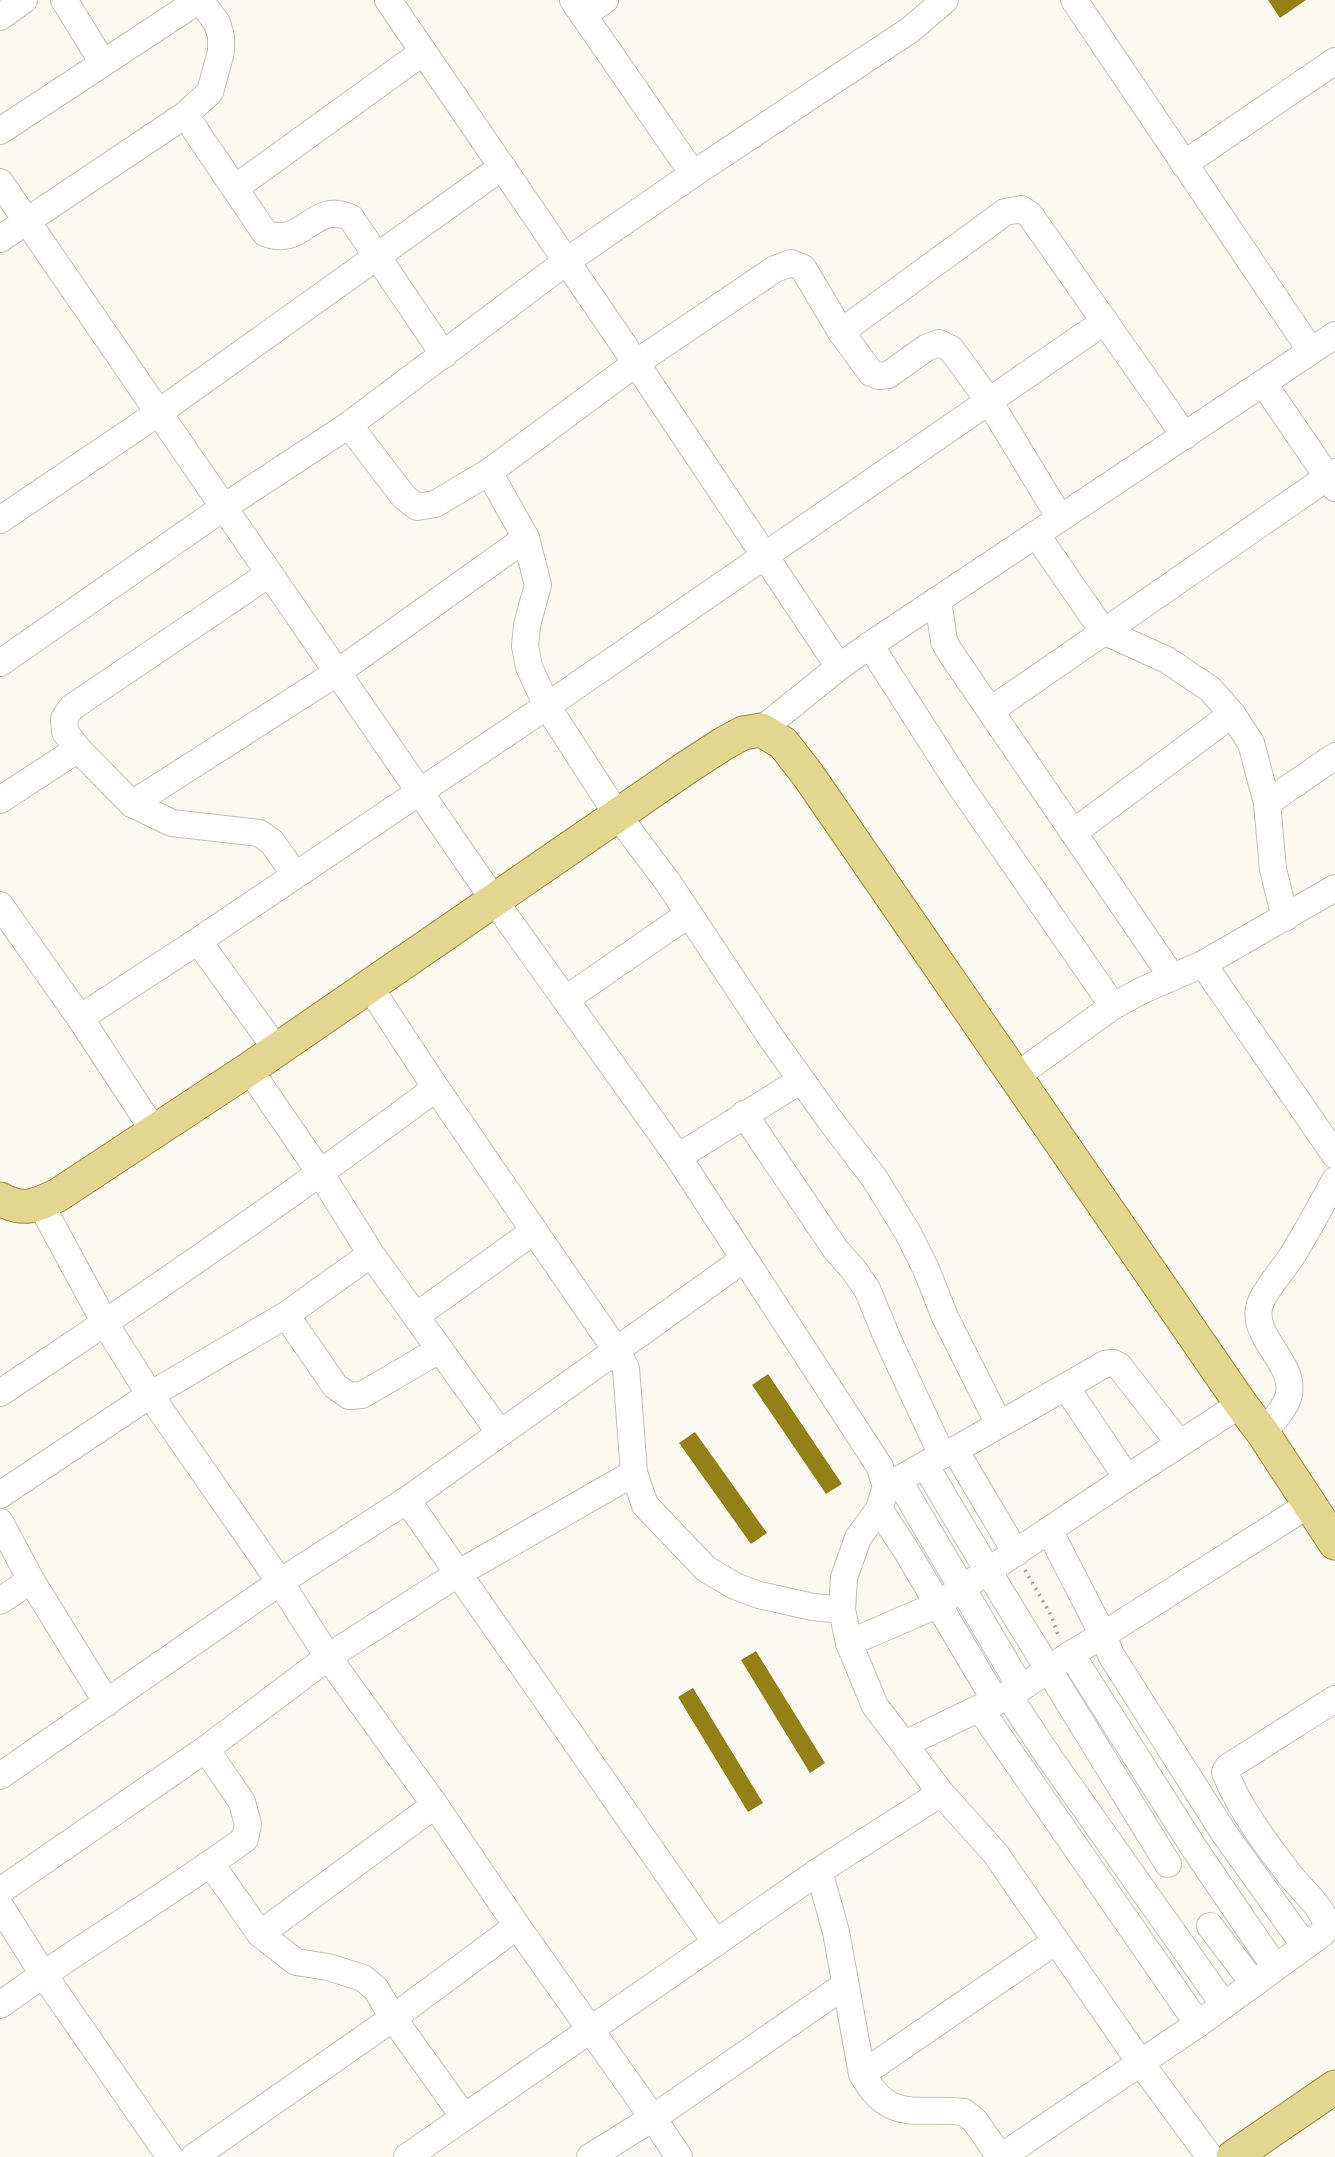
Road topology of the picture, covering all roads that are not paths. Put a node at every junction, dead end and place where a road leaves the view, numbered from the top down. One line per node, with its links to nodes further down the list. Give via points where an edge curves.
1 (24, 0): 8 (street)
2 (64, 0): 11 (street)
3 (199, 0): 11 (street); 12 (street, via 217,23 221,52 210,92)
4 (388, 0): 9 (street)
5 (945, 0): 16 (street, via 910,30)
6 (1074, 0): 14 (street)
7 (587, 5): 16 (street)
8 (0, 17)
9 (423, 52): 15 (street); 18 (street)
10 (1335, 61): 14 (street)
11 (103, 63): 13 (street)
12 (185, 115): 18 (street); 19 (street)
13 (0, 131)
14 (1184, 164): 26 (street)
15 (502, 167): 21 (street); 22 (street)
16 (693, 174): 22 (street)
17 (0, 182): 19 (street)
18 (235, 188): 21 (street, via 265,233 278,238 294,234 327,212 342,213 351,218)
19 (27, 221): 20 (street); 31 (street)
20 (0, 239)
21 (377, 256): 27 (street); 31 (street)
22 (567, 261): 27 (street); 28 (street)
23 (1105, 321): 24 (street, via 1030,215 1014,209); 30 (street); 33 (street)
24 (841, 332): 28 (street, via 803,268 791,263); 30 (street, via 871,373 879,376 888,375 926,348 939,344 951,349)
25 (1335, 335): 26 (street)
26 (1311, 351): 29 (street)
27 (444, 355): 32 (street)
28 (636, 363): 34 (street); 41 (street)
29 (1264, 384): 33 (street); 35 (street)
30 (989, 401): 37 (street); 41 (street)
31 (158, 413): 36 (street); 38 (street)
32 (349, 425): 34 (street, via 404,497 417,507 435,504); 36 (street)
33 (1185, 436): 37 (street)
34 (489, 472): 40 (street)
35 (1332, 479): 44 (street)
36 (223, 507): 42 (street); 46 (street)
37 (1060, 518): 39 (street)
38 (0, 520)
39 (1036, 534): 43 (street); 44 (street)
40 (526, 538): 48 (street); 49 (street, via 538,585 524,646)
41 (765, 555): 47 (street); 49 (street)
42 (270, 574): 48 (street); 53 (street, via 71,708 64,719 65,732)
43 (938, 600): 45 (street); 50 (street, via 947,649)
44 (1103, 631): 50 (street); 51 (street, via 1167,660 1210,689)
45 (870, 645): 47 (street); 72 (street)
46 (1, 660)
47 (839, 667): 52 (street)
48 (338, 671): 55 (street); 58 (street)
49 (547, 706): 55 (street); 59 (street)
50 (991, 710): 60 (street)
51 (1232, 714): 57 (street, via 1251,743); 60 (street)
52 (761, 730): 59 (main road, via 723,744); 76 (main road, via 783,743 808,775)
53 (78, 749): 56 (street); 58 (street)
54 (1335, 756): 57 (street)
55 (420, 792): 61 (street); 63 (street)
56 (0, 800)
57 (1267, 803): 66 (street, via 1273,869)
58 (132, 804): 61 (street, via 172,823 259,832 272,842)
59 (618, 816): 63 (main road); 65 (street)
60 (1074, 832): 69 (street)
61 (295, 875): 67 (street)
62 (1335, 888): 66 (street)
63 (494, 900): 70 (main road); 71 (street)
64 (0, 905): 73 (street)
65 (689, 914): 71 (street); 77 (street)
66 (1285, 918): 68 (street)
67 (198, 942): 73 (street); 74 (street)
68 (1203, 964): 69 (street); 81 (street)
69 (1172, 977): 72 (street)
70 (369, 986): 74 (main road); 78 (street)
71 (566, 999): 82 (street)
72 (1112, 1006): 76 (street)
73 (80, 1018): 80 (street)
74 (277, 1050): 75 (main road)
75 (249, 1069): 80 (main road); 83 (street)
76 (1016, 1077): 97 (main road)
77 (801, 1080): 79 (street); 98 (street, via 875,1178 908,1233)
78 (436, 1088): 83 (street); 86 (street)
79 (744, 1114): 82 (street); 102 (street, via 836,1251 867,1289)
80 (154, 1131): 85 (main road, via 78,1183)
81 (1335, 1155)
82 (678, 1157): 88 (street)
83 (321, 1174): 87 (street); 91 (street)
84 (1335, 1180): 100 (street, via 1260,1304 1264,1333 1290,1385 1288,1400)
85 (13, 1206): 91 (street)
86 (534, 1231): 90 (street); 93 (street)
87 (371, 1254): 89 (street); 90 (street)
88 (744, 1259): 93 (street); 105 (street, via 880,1467)
89 (286, 1315): 92 (street, via 335,1386 349,1396 362,1395); 96 (street)
90 (416, 1316): 92 (street)
91 (105, 1323): 95 (street); 96 (street)
92 (439, 1350): 99 (street)
93 (616, 1350): 99 (street); 103 (street, via 626,1368)
94 (1066, 1387): 98 (street); 101 (street, via 1105,1364 1119,1366); 104 (street)
95 (0, 1393)
96 (150, 1395): 106 (street); 116 (street)
97 (1241, 1404): 100 (main road); 101 (street)
98 (999, 1424): 102 (street)
99 (500, 1433): 107 (street)
100 (1263, 1433): 108 (main road)
101 (1180, 1443): 104 (street)
102 (941, 1457): 105 (street); 112 (street); 113 (street)
103 (635, 1473): 114 (street); 120 (street, via 645,1505 706,1569 760,1595)
104 (1127, 1478): 110 (street)
105 (888, 1492): 117 (street); 119 (street, via 906,1550); 120 (street, via 858,1538 844,1578)
106 (0, 1495)
107 (407, 1500): 114 (street); 116 (street)
108 (1308, 1505): 111 (main road); 121 (street)
109 (0, 1522): 115 (street)
110 (1049, 1530): 112 (street); 121 (street)
111 (1334, 1541)
112 (1016, 1553): 113 (street)
113 (988, 1571): 117 (street); 125 (street)
114 (459, 1573): 124 (street); 148 (street)
115 (31, 1580): 118 (street); 128 (street)
116 (280, 1582): 124 (street); 128 (street)
117 (963, 1587): 119 (street); 126 (street)
118 (0, 1601)
119 (937, 1605): 122 (street); 126 (street)
120 (842, 1610): 122 (street)
121 (1103, 1635): 123 (street); 135 (street, via 1111,1656)
122 (849, 1643): 129 (street, via 875,1706)
123 (1070, 1654): 125 (street); 136 (street)
124 (328, 1657): 130 (street); 133 (street)
125 (1049, 1669): 126 (street); 138 (street)
126 (1001, 1698): 129 (street); 140 (street); 158 (street)
127 (1335, 1699): 134 (street, via 1228,1767 1227,1778)
128 (107, 1703): 131 (street)
129 (905, 1744): 132 (street)
130 (206, 1749): 137 (street, via 242,1802 248,1824 245,1839); 141 (street)
131 (0, 1776)
132 (941, 1793): 139 (street); 147 (street, via 995,1853)
133 (435, 1805): 144 (street); 146 (street)
134 (1248, 1816): 135 (street); 150 (street, via 1325,1919 1323,1933)
135 (1224, 1833): 136 (street); 150 (street)
136 (1195, 1849): 138 (street); 143 (street)
137 (211, 1864): 146 (street); 152 (street)
138 (1168, 1864): 140 (street)
139 (820, 1871): 148 (street); 154 (street)
140 (1139, 1883): 149 (street)
141 (0, 1891)
142 (0, 1906): 152 (street)
143 (1234, 1908): 145 (street); 151 (street)
144 (517, 1926): 157 (street); 159 (street)
145 (1210, 1926): 149 (street); 153 (street)
146 (260, 1934): 157 (street, via 296,1962 328,1966 363,1978 376,1989)
147 (1056, 1941): 160 (street); 161 (street)
148 (716, 1943): 159 (street)
149 (1183, 1944): 156 (street)
150 (1305, 1946): 151 (street)
151 (1275, 1968): 153 (street)
152 (43, 1974): 155 (street); 166 (street)
153 (1254, 1984): 156 (street)
154 (845, 1985): 161 (street); 164 (street)
155 (0, 2005)
156 (1224, 2005): 158 (street)
157 (393, 2018): 163 (street); 167 (street)
158 (1198, 2024): 160 (street)
159 (590, 2029): 163 (street); 164 (street)
160 (1140, 2062): 171 (street); 172 (street)
161 (862, 2074): 171 (street, via 887,2104 909,2112 964,2112)
162 (1335, 2087): 165 (main road)
163 (464, 2117): 168 (street)
164 (653, 2118): 169 (street); 170 (street)
165 (1241, 2155)
166 (170, 2157)
167 (194, 2157)
168 (407, 2157)
169 (590, 2157)
170 (679, 2157)
171 (1001, 2157)
172 (1210, 2157)

